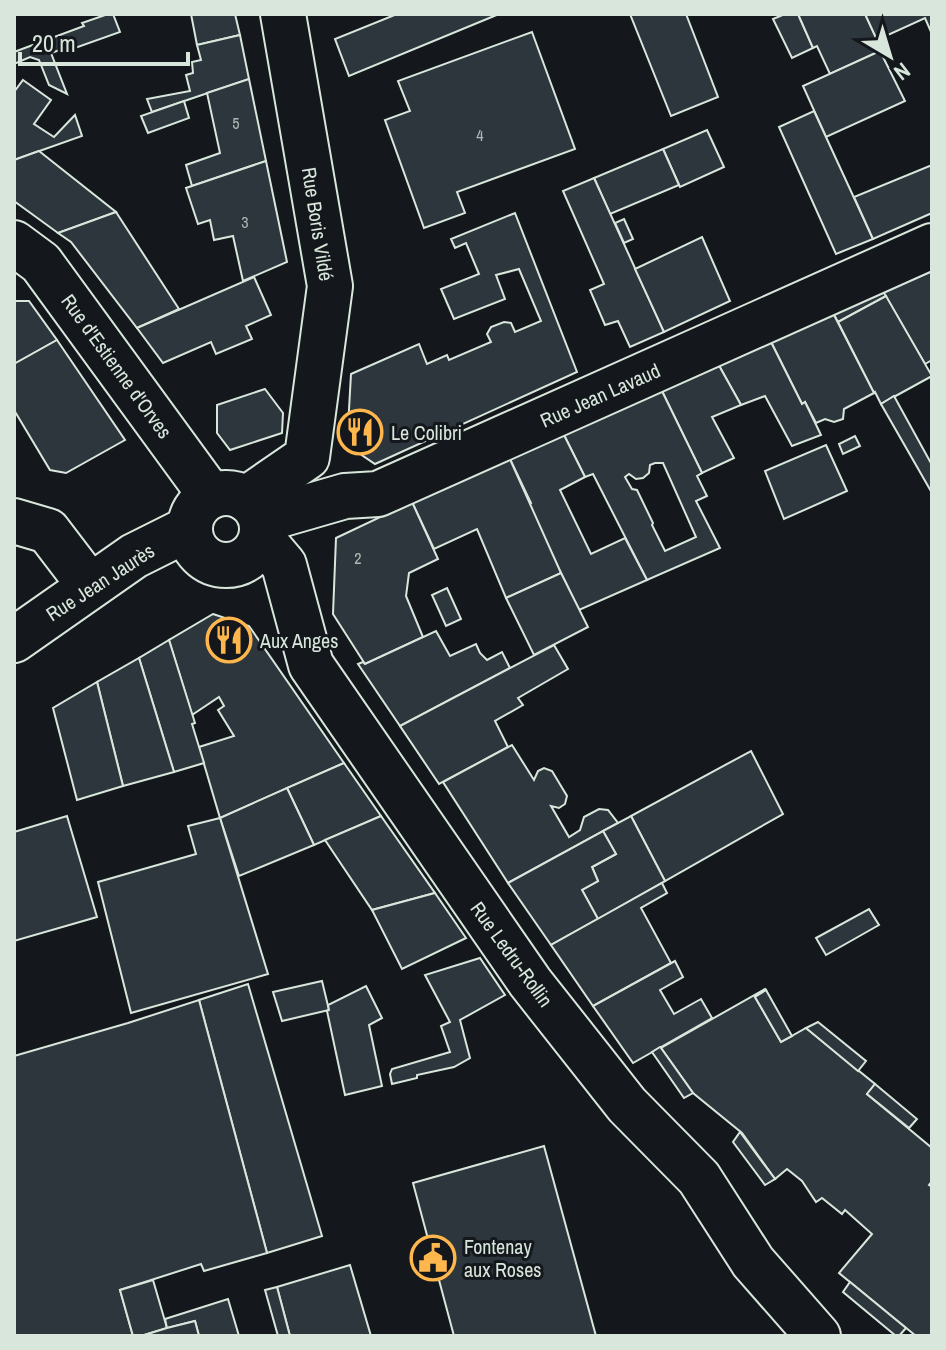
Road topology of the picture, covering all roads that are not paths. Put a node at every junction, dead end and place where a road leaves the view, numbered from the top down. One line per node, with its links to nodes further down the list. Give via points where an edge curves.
1 (283, 14): 4 (street, Rue Boris Vildé, via 330,286)
2 (14, 243): 6 (street, Rue d'Estienne d'Orves, via 41,263)
3 (932, 246): 5 (street, Rue Jean Lavaud, via 378,494)
4 (307, 457): 5 (street); 6 (street)
5 (345, 496): 6 (street, Rue Jean Lavaud)
6 (234, 516): 8 (street, Rue Jean Jaurès, via 134,556); 10 (street, Rue Ledru-Rollin, via 284,565 311,665 530,982 627,1105 699,1178 753,1262)
7 (14, 521): 8 (street, via 48,531)
8 (90, 586): 9 (street, Rue Jean Jaurès)
9 (14, 640)
10 (818, 1336)

